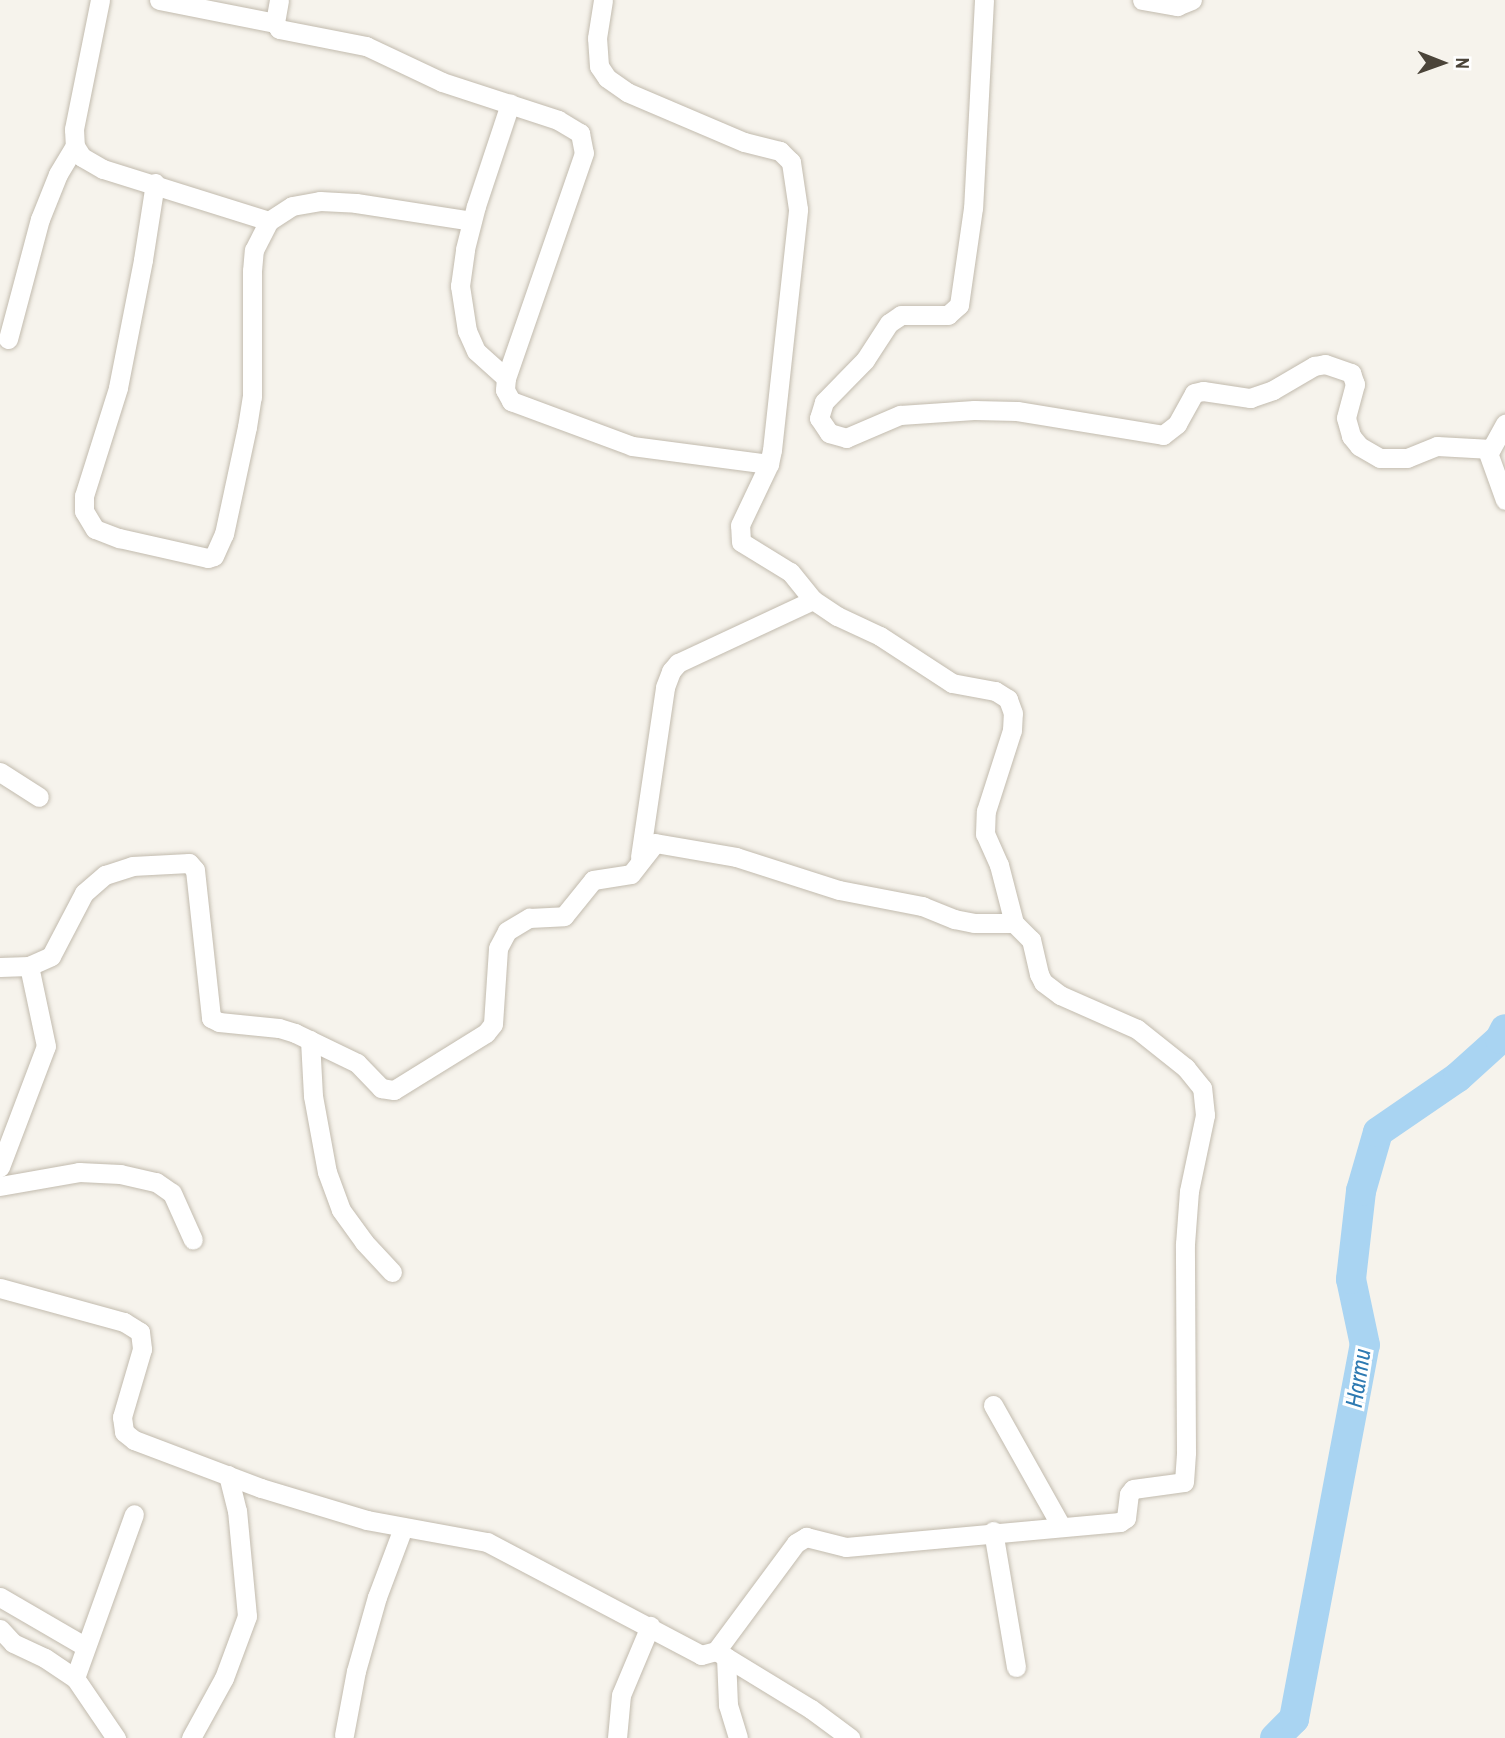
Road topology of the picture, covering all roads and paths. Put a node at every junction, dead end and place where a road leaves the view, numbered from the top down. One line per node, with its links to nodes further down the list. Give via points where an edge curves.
1 (100, 0): 10 (street, via 79,97)
2 (159, 0): 8 (street)
3 (279, 0): 8 (street)
4 (603, 0): 18 (street, via 597,38 599,66 607,78 628,92 744,142 780,151 791,162 798,209)
5 (984, 0): 17 (street, via 973,208 959,305 948,315 904,314 889,323 865,359 824,401 819,418 829,433 846,438 900,415 975,410 1017,411 1163,435 1177,424 1194,393 1250,398 1325,364 1351,373 1355,384 1346,418 1351,436 1380,458 1406,458 1437,446)
6 (1142, 0): 7 (street, via 1177,6)
7 (1192, 0)
8 (275, 23): 9 (street, via 279,29 366,46 442,82)
9 (510, 104): 13 (street); 15 (street, via 572,126 584,141 584,153)
10 (75, 146): 11 (street, via 82,157 103,169); 14 (street, via 58,173 40,219)
11 (155, 183): 12 (street); 12 (street, via 118,388 84,496 90,524 119,538 208,558 218,549 252,397 254,250)
12 (269, 221): 13 (street, via 292,206 320,201)
13 (472, 221): 15 (street, via 460,286 462,309 476,351)
14 (8, 338)
15 (506, 378): 18 (street, via 505,390 511,401 599,436 661,452)
16 (1505, 424): 17 (street, via 1494,447)
17 (1487, 450): 19 (street)
18 (769, 464): 20 (street, via 744,514 740,542 790,572)
19 (1505, 500)
20 (813, 600): 23 (street, via 678,663 671,671); 24 (street, via 910,653 952,683 995,691 1008,699 1012,730 985,827)
21 (0, 772): 22 (street)
22 (39, 797)
23 (638, 864): 24 (street, via 652,844 668,844 736,857 839,890 922,906 954,919); 27 (street, via 626,877 593,880 564,916 530,918 507,931 498,948 493,1024 486,1033 394,1090 381,1088 357,1063)
24 (1014, 923): 36 (street, via 1031,940 1039,974 1050,989 1137,1029 1186,1068 1205,1097 1185,1244 1184,1482 1133,1489 1123,1521)
25 (29, 966): 26 (street); 27 (street, via 54,952 92,883 132,866 185,862 195,870 211,1018 279,1028); 28 (street, via 46,1046)
26 (0, 967)
27 (310, 1040): 31 (street, via 313,1096 327,1172 341,1210)
28 (0, 1167)
29 (0, 1186): 30 (street, via 79,1172 156,1182 172,1193)
30 (193, 1240)
31 (392, 1272)
32 (0, 1289): 34 (street, via 135,1326 142,1349 122,1417 124,1432 134,1440)
33 (993, 1405): 36 (street)
34 (228, 1475): 37 (street); 48 (street, via 237,1511 247,1616 224,1678)
35 (134, 1514): 42 (street)
36 (1061, 1526): 38 (street)
37 (403, 1528): 40 (street, via 495,1545); 46 (street, via 377,1597)
38 (993, 1531): 43 (street, via 846,1547 806,1537 796,1544); 44 (street)
39 (0, 1597): 42 (street)
40 (650, 1626): 43 (street, via 693,1652); 49 (street, via 621,1695)
41 (0, 1629): 45 (street, via 13,1643)
42 (86, 1647): 45 (street)
43 (721, 1654): 50 (street); 51 (street)
44 (1016, 1667)
45 (75, 1678): 47 (street)
46 (344, 1735)
47 (116, 1738)
48 (191, 1738)
49 (617, 1738)
50 (738, 1738)
51 (850, 1738)

